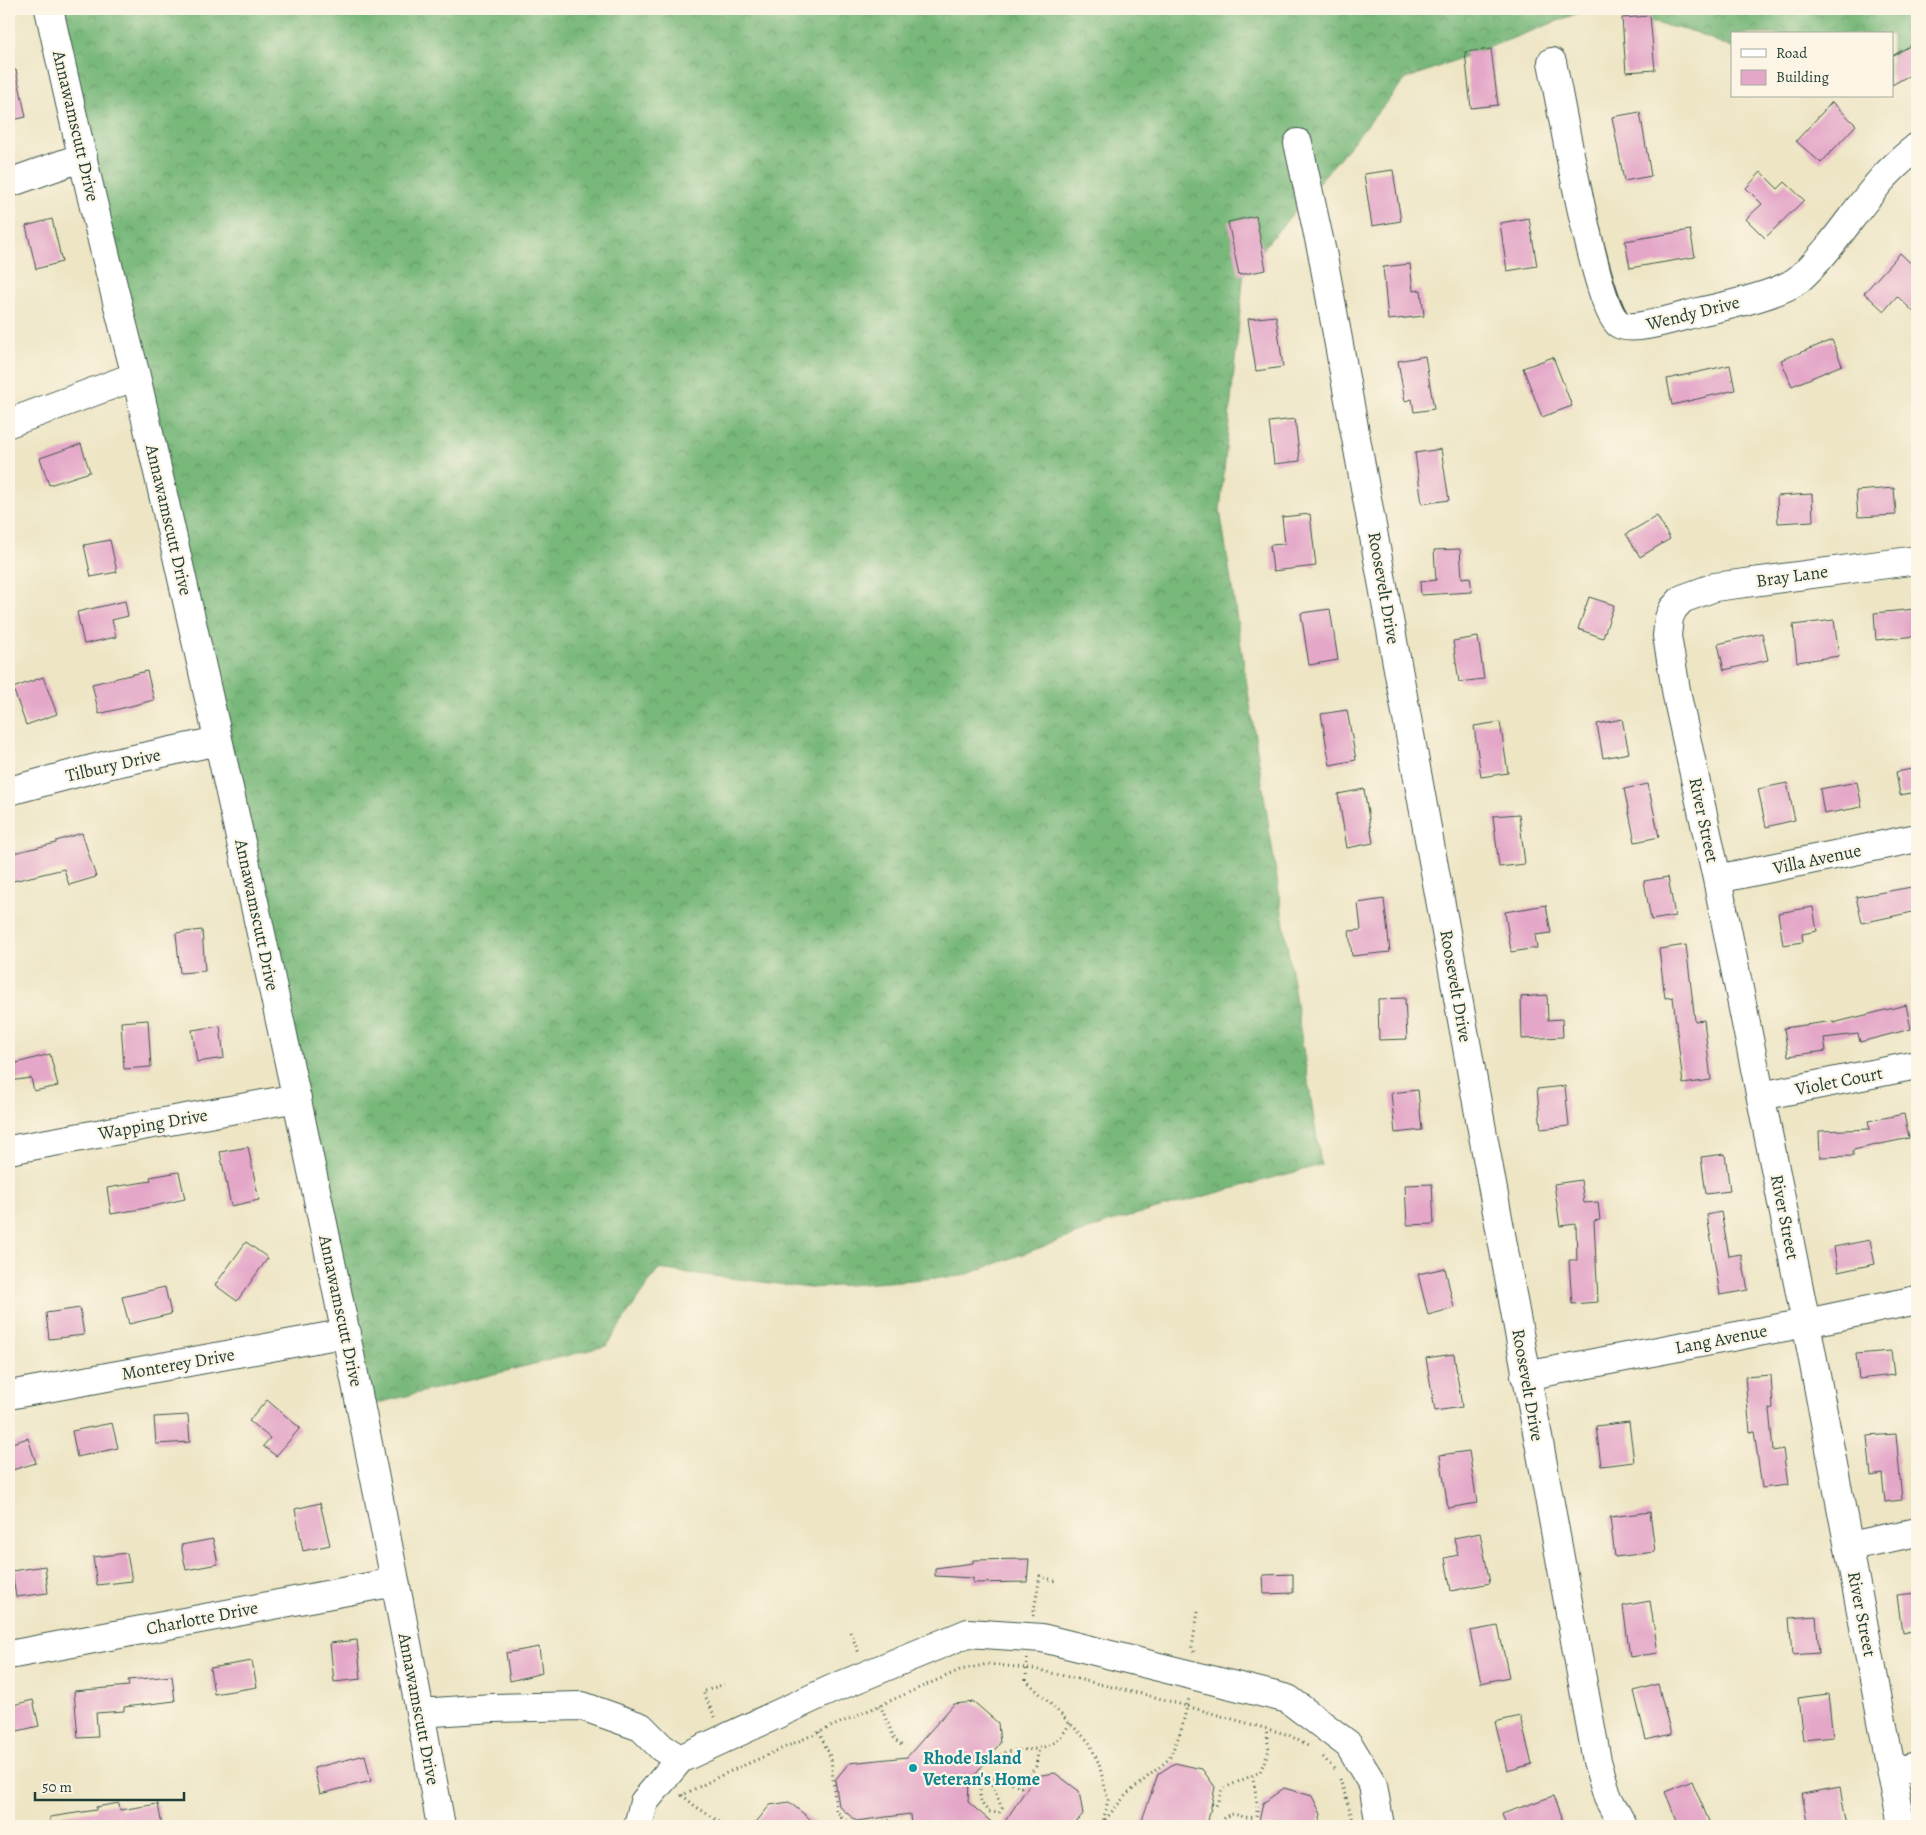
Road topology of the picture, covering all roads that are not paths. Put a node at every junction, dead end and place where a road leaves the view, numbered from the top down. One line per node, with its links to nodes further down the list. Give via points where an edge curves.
1 (49, 9): 5 (street, Annawamscutt Drive)
2 (1552, 62): 4 (street, Wendy Drive, via 1590,248 1606,302 1620,326 1641,327 1710,310 1773,292 1798,280 1823,255 1875,187)
3 (1298, 143): 22 (street, Roosevelt Drive, via 1327,277)
4 (1917, 147)
5 (83, 157): 6 (street); 7 (street, Annawamscutt Drive)
6 (9, 183)
7 (136, 376): 8 (street); 11 (street, Annawamscutt Drive)
8 (9, 423)
9 (1917, 560): 10 (street, Bray Lane, via 1715,587 1682,599)
10 (1673, 609): 14 (street, River Street, via 1667,636)
11 (218, 741): 12 (street, Tilbury Drive, via 111,764); 17 (street, Annawamscutt Drive)
12 (9, 791)
13 (1917, 838): 14 (street, Villa Avenue)
14 (1716, 879): 16 (street, River Street)
15 (1917, 1065): 16 (street, Violet Court)
16 (1761, 1096): 20 (street, River Street)
17 (296, 1098): 18 (street, Wapping Drive); 21 (street, Annawamscutt Drive)
18 (9, 1150)
19 (1917, 1300): 20 (street, Lang Avenue)
20 (1806, 1323): 22 (street, Lang Avenue); 25 (street, River Street)
21 (347, 1333): 23 (street, Monterey Drive); 26 (street, Annawamscutt Drive)
22 (1525, 1376): 34 (street, Roosevelt Drive, via 1596,1761 1608,1798)
23 (9, 1395)
24 (1917, 1532): 25 (street)
25 (1850, 1546): 30 (street, River Street)
26 (395, 1582): 27 (street, Charlotte Drive); 28 (street, Annawamscutt Drive)
27 (9, 1655)
28 (420, 1713): 29 (street, via 582,1706 640,1728); 31 (street, Annawamscutt Drive)
29 (680, 1759): 32 (street, via 644,1802); 33 (street, via 832,1689 968,1633 1042,1638 1288,1699 1348,1745 1373,1786)
30 (1905, 1770): 35 (street, River Street)
31 (441, 1826)
32 (638, 1826)
33 (1380, 1826)
34 (1623, 1826)
35 (1902, 1826)

